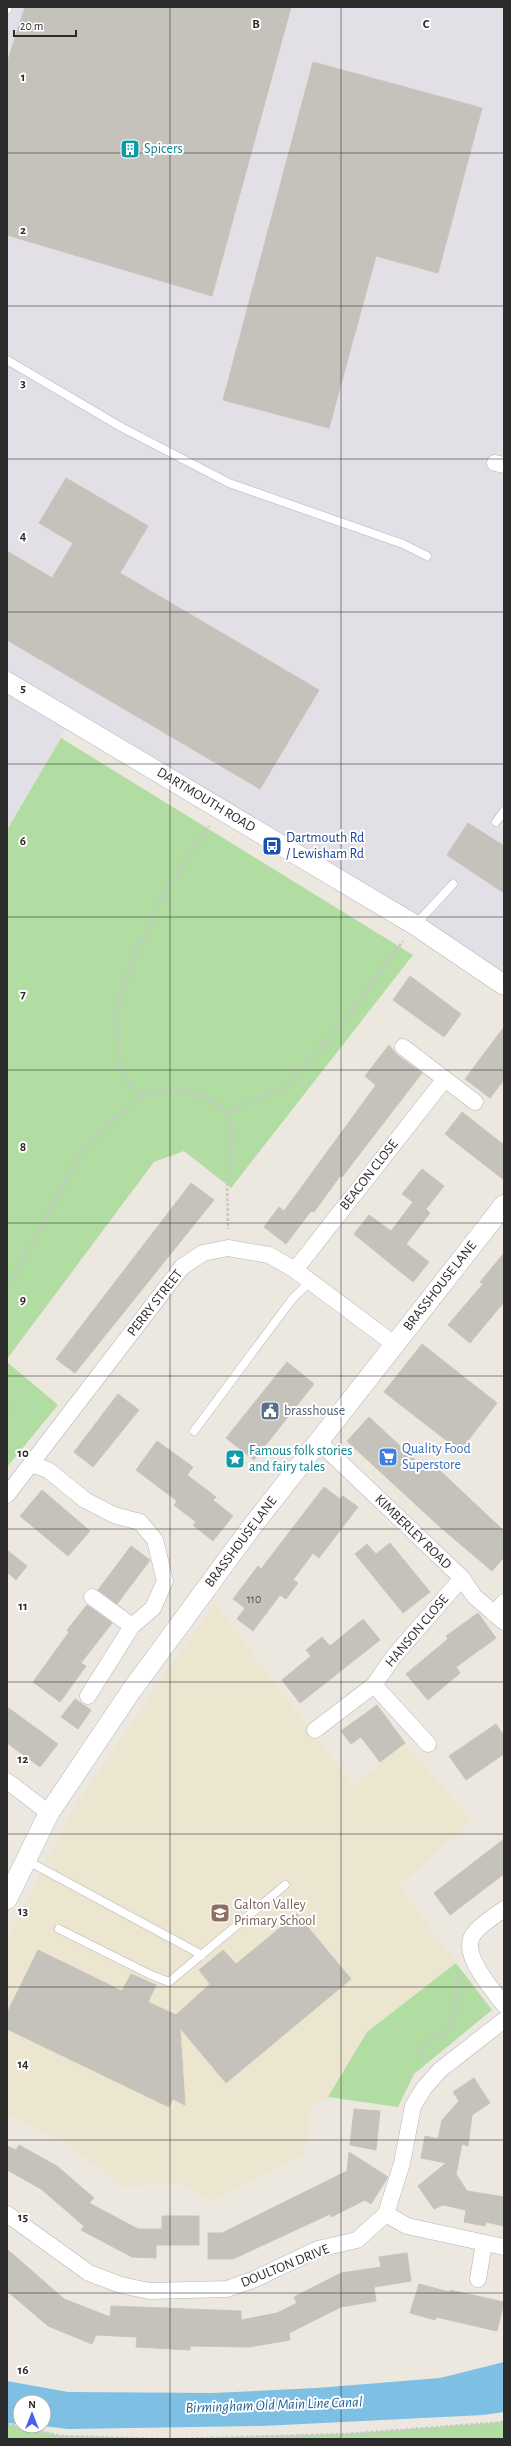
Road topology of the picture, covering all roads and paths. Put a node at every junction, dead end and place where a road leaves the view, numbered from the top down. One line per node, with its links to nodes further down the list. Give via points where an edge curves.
1 (8, 7): 2 (lane)
2 (7, 10)
3 (7, 360): 4 (lane, via 121,427 229,483 403,544)
4 (427, 556)
5 (7, 682): 6 (street, DARTMOUTH ROAD)
6 (221, 809): 10 (street, DARTMOUTH ROAD); 14 (path, via 164,894 130,966 116,1016 119,1059 131,1086)
7 (504, 811): 8 (lane)
8 (496, 822)
9 (453, 884): 10 (lane)
10 (415, 925): 11 (street, DARTMOUTH ROAD); 16 (path, via 343,1023 285,1087)
11 (504, 985)
12 (403, 1047): 13 (street)
13 (444, 1080): 15 (street); 19 (street, BEACON CLOSE)
14 (144, 1095): 16 (path, via 164,1090 184,1092 213,1101); 21 (path, via 110,1122 82,1152)
15 (475, 1102)
16 (226, 1113): 18 (path, via 232,1135 227,1184)
17 (504, 1205): 22 (street, BRASSHOUSE LANE)
18 (228, 1248): 19 (street, PERRY STREET, via 269,1255); 27 (street, PERRY STREET, via 203,1253 182,1267)
19 (294, 1270): 20 (street, PERRY STREET)
20 (310, 1282): 22 (street, PERRY STREET); 25 (lane, via 294,1298)
21 (7, 1288)
22 (394, 1344): 26 (street, BRASSHOUSE LANE)
23 (7, 1408): 24 (path)
24 (7, 1412)
25 (194, 1431)
26 (318, 1441): 29 (street, KIMBERLEY ROAD); 38 (street, BRASSHOUSE LANE, via 131,1691)
27 (32, 1464): 28 (street, PERRY STREET); 32 (street, via 48,1470 85,1500 114,1514 140,1522 155,1540 165,1581 153,1608)
28 (7, 1495)
29 (462, 1578): 31 (street, KIMBERLEY ROAD, via 474,1596); 33 (street, HANSON CLOSE, via 394,1656)
30 (92, 1597): 32 (street)
31 (501, 1613)
32 (132, 1626): 34 (street)
33 (374, 1685): 35 (street, HANSON CLOSE); 36 (street)
34 (88, 1696)
35 (315, 1730)
36 (428, 1744)
37 (7, 1780): 38 (street)
38 (49, 1814): 39 (street, BRASSHOUSE LANE)
39 (25, 1860): 41 (street, BRASSHOUSE LANE); 44 (lane)
40 (285, 1885): 44 (lane)
41 (7, 1899)
42 (504, 1909): 45 (street, via 472,1936 469,1951)
43 (59, 1929): 44 (lane, via 150,1976 169,1982)
44 (202, 1954)
45 (473, 1961): 46 (street); 48 (path, via 457,1971 457,2005 450,2015 453,2026 446,2032 429,2038 422,2046 421,2054)
46 (504, 2005)
47 (504, 2020): 48 (street)
48 (434, 2075): 50 (street, via 413,2106 402,2163)
49 (7, 2214): 50 (street, DOULTON DRIVE, via 89,2273 121,2285 149,2291 227,2289 255,2279 318,2249 357,2240)
50 (386, 2214): 51 (street, via 408,2226)
51 (484, 2244): 52 (street); 53 (street)
52 (504, 2247)
53 (478, 2279)
54 (504, 2422): 55 (path, via 347,2434 170,2438 61,2436)
55 (7, 2424)

